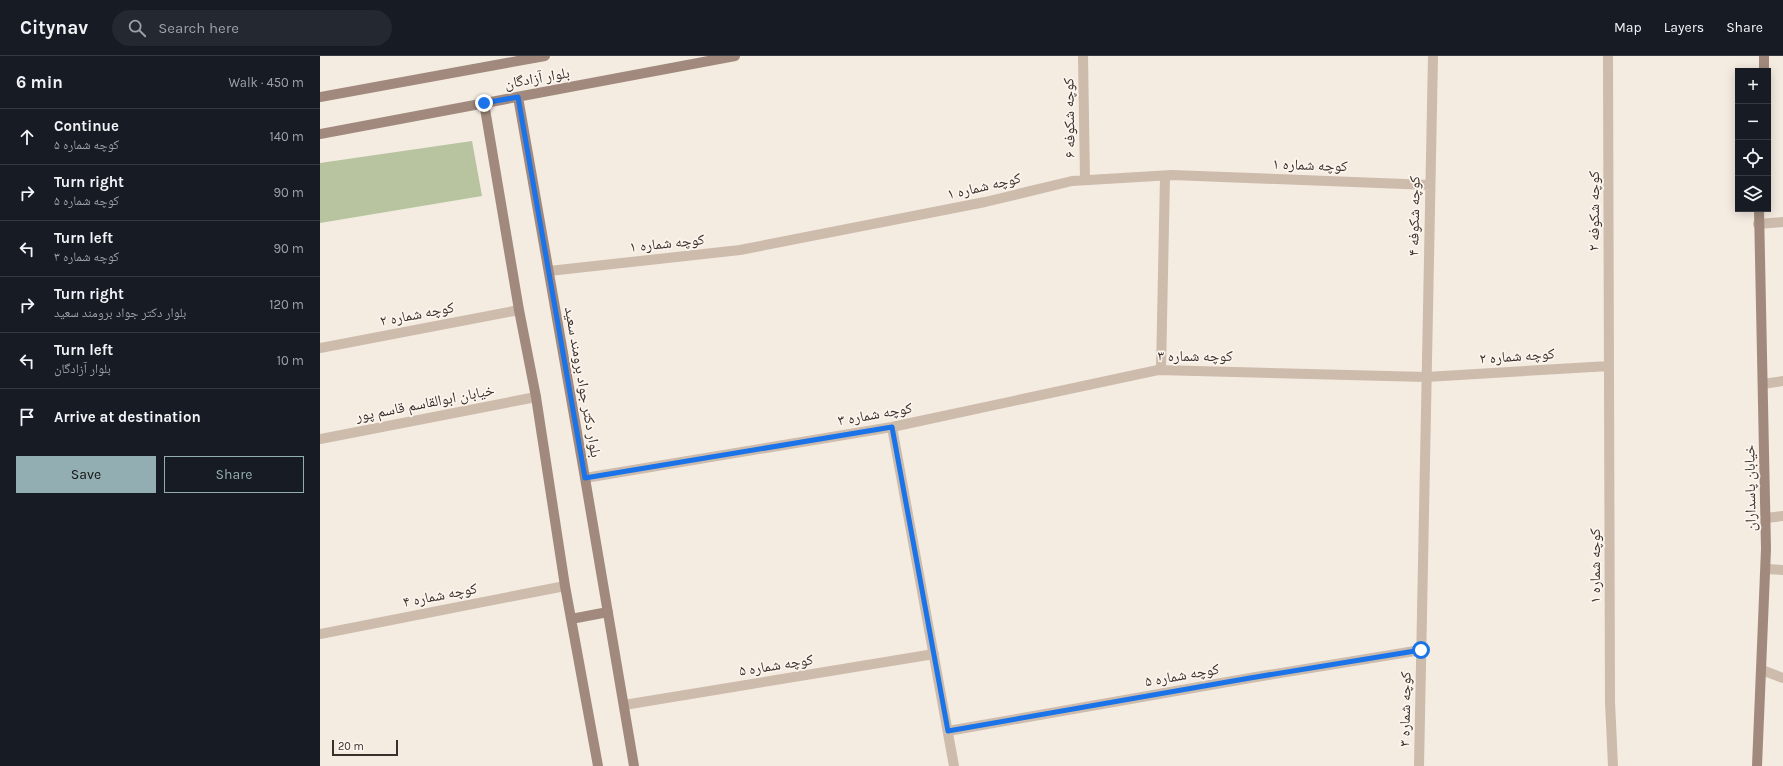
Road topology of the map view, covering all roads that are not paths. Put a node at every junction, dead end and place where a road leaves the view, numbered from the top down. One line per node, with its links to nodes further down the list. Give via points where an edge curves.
1 (545, 56): 8 (street, بلوار آزادگان)
2 (735, 56): 9 (street, بلوار آزادگان)
3 (1083, 56): 13 (street, کوچه شکوفه ۶)
4 (1433, 56): 14 (street, کوچه شکوفه ۴)
5 (1608, 56): 21 (street, کوچه شکوفه ۲)
6 (1764, 56): 7 (street)
7 (1764, 68)
8 (320, 97)
9 (518, 97): 10 (street, بلوار آزادگان); 18 (street, بلوار دکتر جواد برومند سعید)
10 (484, 103): 11 (street, بلوار آزادگان); 19 (street)
11 (320, 134)
12 (1165, 176): 13 (street, کوچه شماره ۱); 14 (street, کوچه شماره ۱); 22 (street)
13 (1085, 180): 18 (street, کوچه شماره ۱, via 740,250)
14 (1430, 184): 23 (street, کوچه شکوفه ۴)
15 (1759, 212): 17 (street, خیابان پاسداران)
16 (1783, 222): 17 (street)
17 (1758, 224): 25 (street, خیابان پاسداران)
18 (549, 271): 29 (street, بلوار دکتر جواد برومند سعید)
19 (519, 310): 20 (street, کوچه شماره ۲); 26 (street)
20 (320, 348)
21 (1609, 366): 23 (street, کوچه شماره ۲); 48 (street, کوچه شماره ۱, via 1610,702)
22 (1161, 370): 23 (street, کوچه شماره ۳); 27 (street, کوچه شماره ۳)
23 (1426, 377): 38 (street, کوچه شماره ۳)
24 (1783, 381): 25 (street)
25 (1763, 384): 31 (street, خیابان پاسداران)
26 (536, 397): 28 (street, خیابان ابوالقاسم قاسم پور); 34 (street)
27 (892, 427): 29 (street, کوچه شماره ۳); 39 (street)
28 (320, 439)
29 (585, 478): 35 (street, بلوار دکتر جواد برومند سعید)
30 (1783, 516): 31 (street)
31 (1766, 518): 32 (street, خیابان پاسداران)
32 (1766, 569): 33 (street); 40 (street, خیابان پاسداران)
33 (1783, 570)
34 (565, 586): 36 (street); 37 (street, کوچه شماره ۴)
35 (608, 612): 36 (street); 42 (street, بلوار دکتر جواد برومند سعید)
36 (571, 619): 44 (street)
37 (320, 634)
38 (1421, 650): 43 (street, کوچه شماره ۵); 47 (street, کوچه شماره ۳)
39 (934, 654): 42 (street, کوچه شماره ۵); 43 (street)
40 (1762, 670): 41 (street); 49 (street, خیابان پاسداران)
41 (1783, 678)
42 (624, 705): 45 (street, بلوار دکتر جواد برومند سعید)
43 (948, 731): 46 (street)
44 (598, 766)
45 (634, 766)
46 (954, 766)
47 (1419, 766)
48 (1613, 766)
49 (1757, 766)

